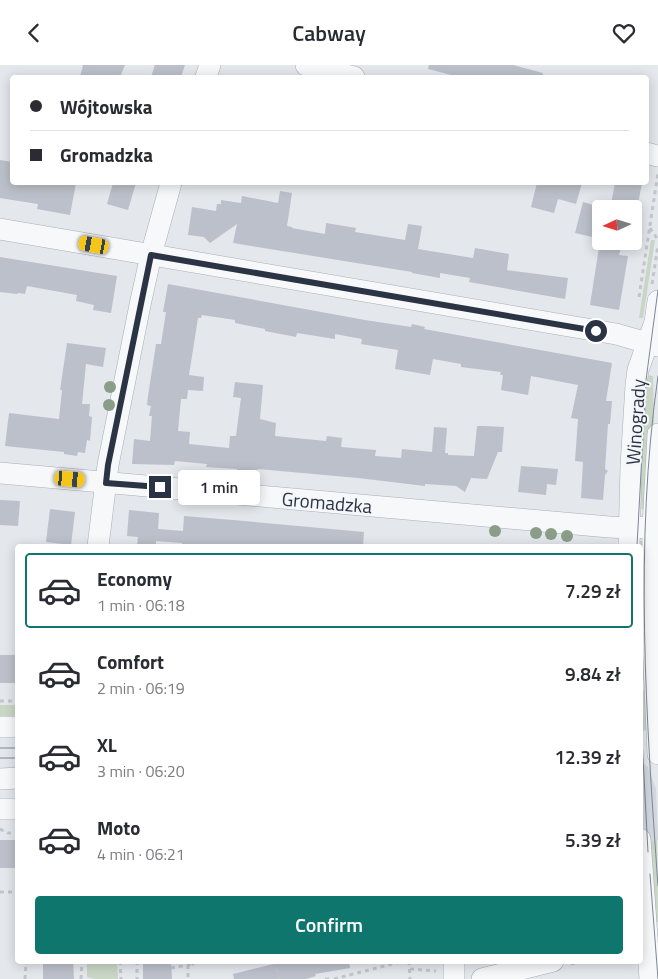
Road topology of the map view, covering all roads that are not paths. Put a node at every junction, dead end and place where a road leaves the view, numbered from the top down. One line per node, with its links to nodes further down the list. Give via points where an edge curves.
1 (306, 65): 2 (street)
2 (346, 75)
3 (170, 185): 5 (street)
4 (0, 229): 5 (street)
5 (151, 255): 7 (street, via 616,334); 10 (street)
6 (648, 301): 7 (street, Winogrady, via 655,322)
7 (652, 344): 12 (street, Winogrady, via 638,370)
8 (658, 434): 11 (street, Winogrady)
9 (0, 473): 10 (street, Gromadzka)
10 (106, 483): 12 (street, Gromadzka); 13 (street)
11 (653, 527): 12 (street, Gromadzka); 16 (street, Winogrady, via 656,727)
12 (629, 537)
13 (98, 544)
14 (0, 727): 15 (street)
15 (15, 727)
16 (649, 753)
17 (0, 779): 18 (street)
18 (15, 779)
19 (0, 809): 20 (street)
20 (15, 809)
21 (643, 876): 22 (street)
22 (648, 937): 25 (street)
23 (536, 964): 24 (street)
24 (495, 971)
25 (650, 979)

